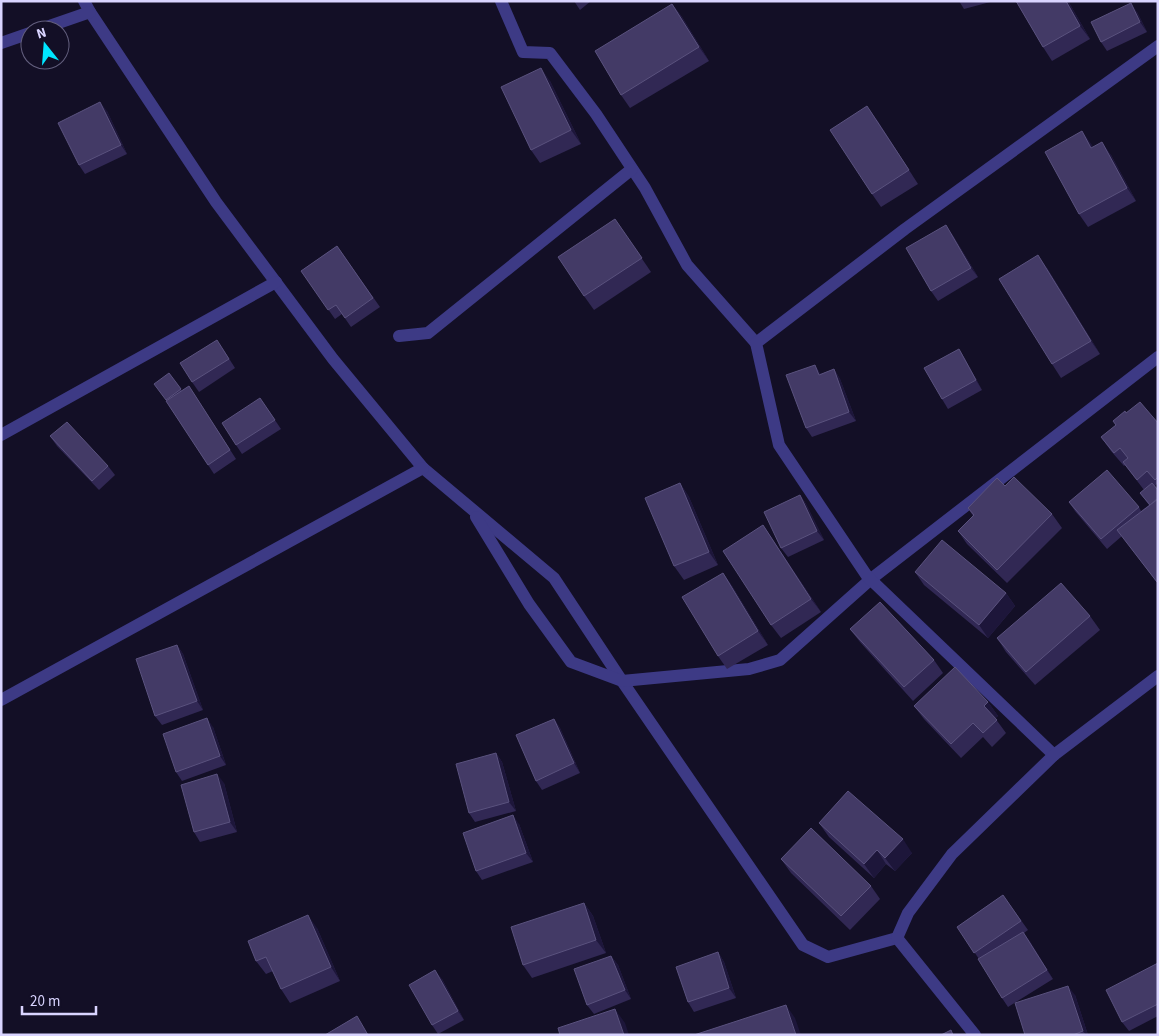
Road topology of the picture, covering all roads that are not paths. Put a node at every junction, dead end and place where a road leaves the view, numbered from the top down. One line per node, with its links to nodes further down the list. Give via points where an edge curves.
1 (501, 1): 7 (street, via 522,52 550,53)
2 (87, 7): 3 (street); 8 (street, via 216,202)
3 (59, 20)
4 (20, 36): 5 (street)
5 (1, 43)
6 (1158, 46): 10 (street, via 905,229)
7 (632, 169): 9 (street, via 428,333); 10 (street, via 687,265)
8 (276, 282): 12 (street); 13 (street, via 333,359)
9 (399, 336)
10 (756, 343): 15 (street, via 778,445)
11 (1158, 357): 15 (street)
12 (1, 436)
13 (423, 468): 14 (street); 18 (street)
14 (471, 508): 17 (street, via 554,578); 17 (street, via 529,604 571,662)
15 (870, 579): 17 (street, via 780,660 749,669); 19 (street)
16 (1158, 676): 19 (street)
17 (622, 681): 20 (street, via 803,945 828,958)
18 (1, 700)
19 (1054, 755): 20 (street, via 952,854 908,913)
20 (898, 938): 21 (street)
21 (975, 1035)

